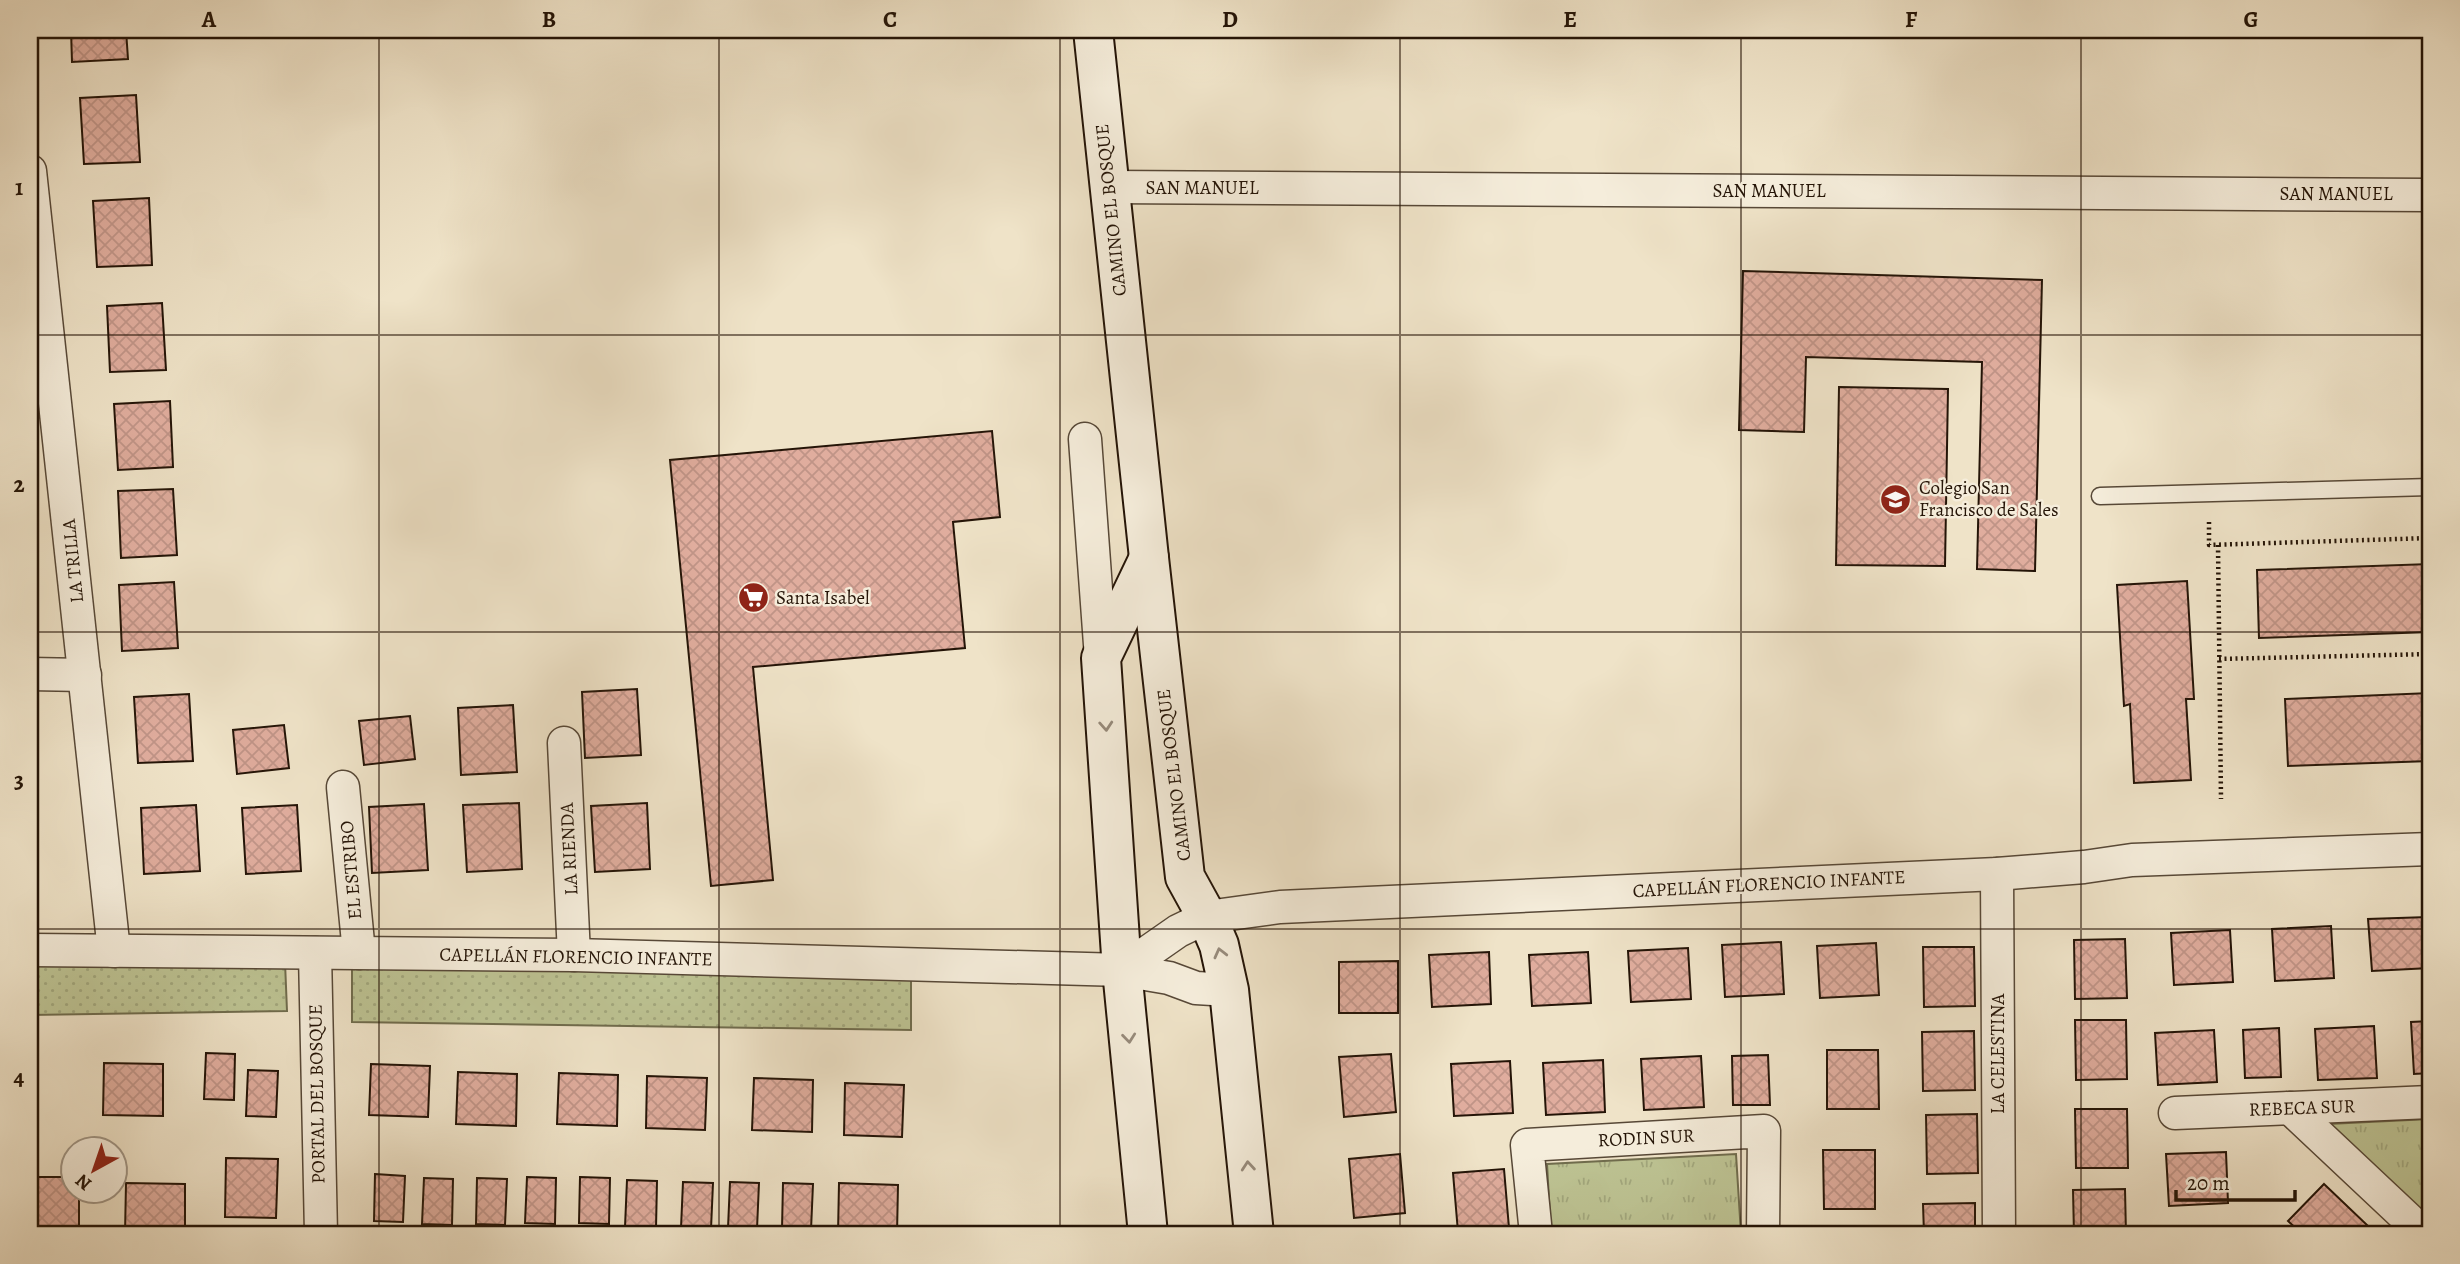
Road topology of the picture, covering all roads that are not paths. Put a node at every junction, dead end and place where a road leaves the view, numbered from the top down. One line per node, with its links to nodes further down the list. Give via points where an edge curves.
1 (1093, 30): 3 (street, CAMINO EL BOSQUE)
2 (30, 182): 5 (street, LA TRILLA)
3 (1109, 187): 4 (street, SAN MANUEL); 9 (street, CAMINO EL BOSQUE)
4 (2430, 195)
5 (44, 432): 12 (street, LA TRILLA)
6 (1085, 439): 10 (street)
7 (2430, 487): 8 (lane)
8 (2100, 496)
9 (1149, 558): 10 (street); 17 (street, CAMINO EL BOSQUE, via 1185,877)
10 (1101, 658): 23 (street, one-way to 23)
11 (30, 674): 12 (street)
12 (85, 675): 19 (street, LA TRILLA)
13 (564, 743): 22 (street, LA RIENDA)
14 (344, 787): 21 (street, EL ESTRIBO)
15 (2430, 849): 16 (street, CAPELLÁN FLORENCIO INFANTE, via 2132,860)
16 (1997, 874): 17 (street, CAPELLÁN FLORENCIO INFANTE, via 1280,906); 33 (street, LA CELESTINA)
17 (1207, 917): 23 (street, CAPELLÁN FLORENCIO INFANTE); 24 (street, CAMINO EL BOSQUE, one-way to 17)
18 (30, 950): 19 (street, CAPELLÁN FLORENCIO INFANTE)
19 (114, 951): 20 (street, CAPELLÁN FLORENCIO INFANTE)
20 (315, 953): 21 (street, CAPELLÁN FLORENCIO INFANTE); 28 (street, PORTAL DEL BOSQUE)
21 (359, 953): 22 (street, CAPELLÁN FLORENCIO INFANTE)
22 (574, 955): 23 (street, CAPELLÁN FLORENCIO INFANTE)
23 (1122, 970): 24 (street, CAPELLÁN FLORENCIO INFANTE, via 1196,988); 29 (street, one-way to 29)
24 (1229, 990): 30 (street, CAMINO EL BOSQUE, one-way to 24)
25 (2430, 1102): 26 (street, REBECA SUR)
26 (2290, 1108): 27 (street, REBECA SUR); 34 (street)
27 (2175, 1113)
28 (321, 1234)
29 (1148, 1234)
30 (1254, 1234)
31 (1536, 1234): 32 (street, RODIN SUR, via 1527,1145 1764,1131)
32 (1763, 1234)
33 (1999, 1234)
34 (2424, 1234)

